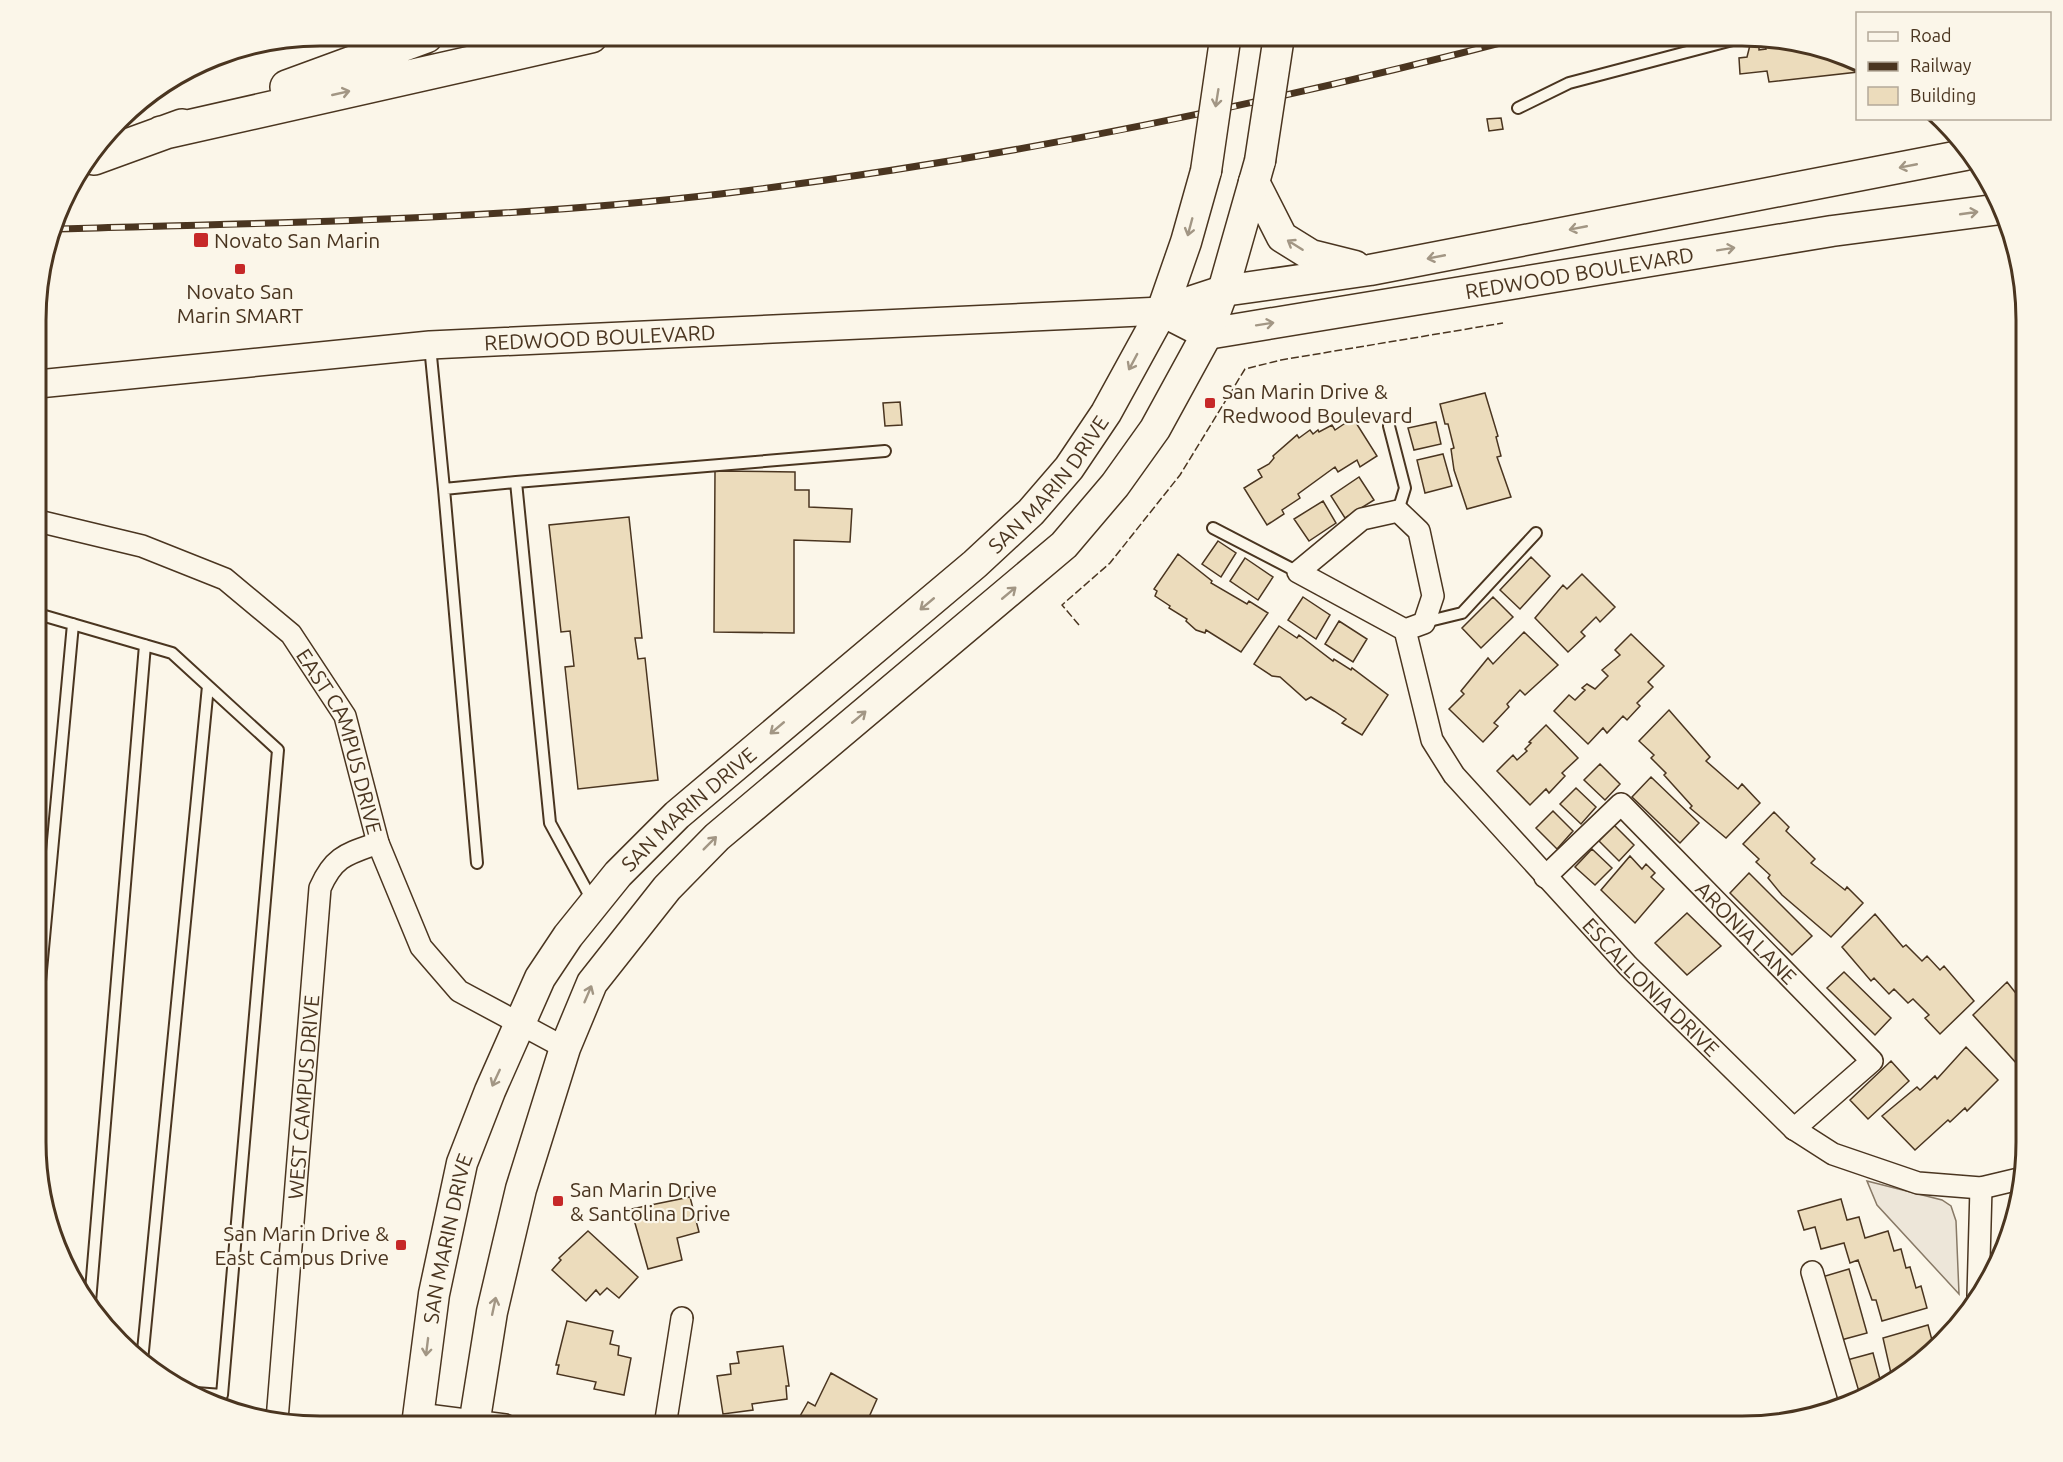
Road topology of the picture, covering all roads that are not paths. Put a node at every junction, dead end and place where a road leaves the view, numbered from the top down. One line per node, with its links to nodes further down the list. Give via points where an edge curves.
1 (399, 46): 7 (highway)
2 (547, 46): 7 (highway, one-way to 2)
3 (1225, 46): 14 (main road, SAN MARIN DRIVE, one-way to 14, bridge, via 1206,171)
4 (1277, 46): 10 (main road, SAN MARIN DRIVE, bridge)
5 (1710, 46): 6 (lane, via 1569,83)
6 (1518, 108)
7 (161, 134): 8 (highway)
8 (102, 155)
9 (1961, 156): 12 (main road, REDWOOD BOULEVARD, one-way to 12)
10 (1257, 172): 12 (main road, one-way to 10, via 1311,255 1282,237); 13 (main road, SAN MARIN DRIVE)
11 (1993, 210): 15 (main road, REDWOOD BOULEVARD, one-way to 11, via 1832,231)
12 (1370, 270): 13 (main road, REDWOOD BOULEVARD)
13 (1224, 291): 14 (main road, REDWOOD BOULEVARD); 15 (main road, SAN MARIN DRIVE)
14 (1162, 311): 15 (main road, REDWOOD BOULEVARD); 16 (street, REDWOOD BOULEVARD); 35 (main road, SAN MARIN DRIVE, one-way to 35, via 1106,413 1069,468 1031,512 975,564 676,814)
15 (1207, 334): 38 (main road, SAN MARIN DRIVE, one-way to 15, via 592,983 667,888 717,837 1064,545 1115,485 1155,429)
16 (430, 345): 17 (street, REDWOOD BOULEVARD); 21 (lane)
17 (46, 383)
18 (1389, 426): 22 (lane, via 1405,488)
19 (885, 451): 20 (lane)
20 (516, 482): 21 (lane); 35 (lane, via 550,824)
21 (444, 489): 33 (lane)
22 (1398, 511): 26 (street, via 1362,519); 29 (street, via 1419,531 1433,596)
23 (46, 523): 32 (street, EAST CAMPUS DRIVE, via 142,546 225,579 291,634 345,716)
24 (1213, 528): 26 (lane)
25 (1536, 533): 29 (lane, via 1462,613)
26 (1298, 572): 29 (street)
27 (46, 616): 28 (lane)
28 (73, 624): 30 (lane); 36 (lane)
29 (1415, 626): 34 (street, ESCALLONIA DRIVE, via 1432,740 1454,775)
30 (145, 645): 31 (lane, via 172,653); 44 (lane)
31 (208, 686): 46 (lane); 47 (lane, via 278,750 222,1395)
32 (378, 843): 37 (street, EAST CAMPUS DRIVE, via 421,947 459,991); 49 (street, WEST CAMPUS DRIVE, via 343,855 329,868 320,888)
33 (477, 863)
34 (1545, 877): 39 (street, ESCALLONIA DRIVE, via 1628,966); 39 (street, ARONIA LANE, via 1621,804 1872,1061)
35 (594, 903): 37 (main road, SAN MARIN DRIVE, via 540,978)
36 (46, 916)
37 (520, 1025): 38 (street, EAST CAMPUS DRIVE); 50 (main road, SAN MARIN DRIVE, one-way to 50, via 462,1163 434,1294)
38 (565, 1048): 51 (main road, SAN MARIN DRIVE, one-way to 38, via 492,1312 521,1189)
39 (1794, 1129): 41 (street, ESCALLONIA DRIVE, via 1833,1154 1918,1183)
40 (2013, 1180): 41 (street, ESCALLONIA DRIVE)
41 (1981, 1188): 43 (street)
42 (1812, 1272): 48 (street)
43 (1978, 1281)
44 (91, 1291)
45 (682, 1318): 52 (street)
46 (143, 1350)
47 (215, 1394)
48 (1848, 1394)
49 (278, 1412)
50 (419, 1416)
51 (476, 1416)
52 (667, 1416)

